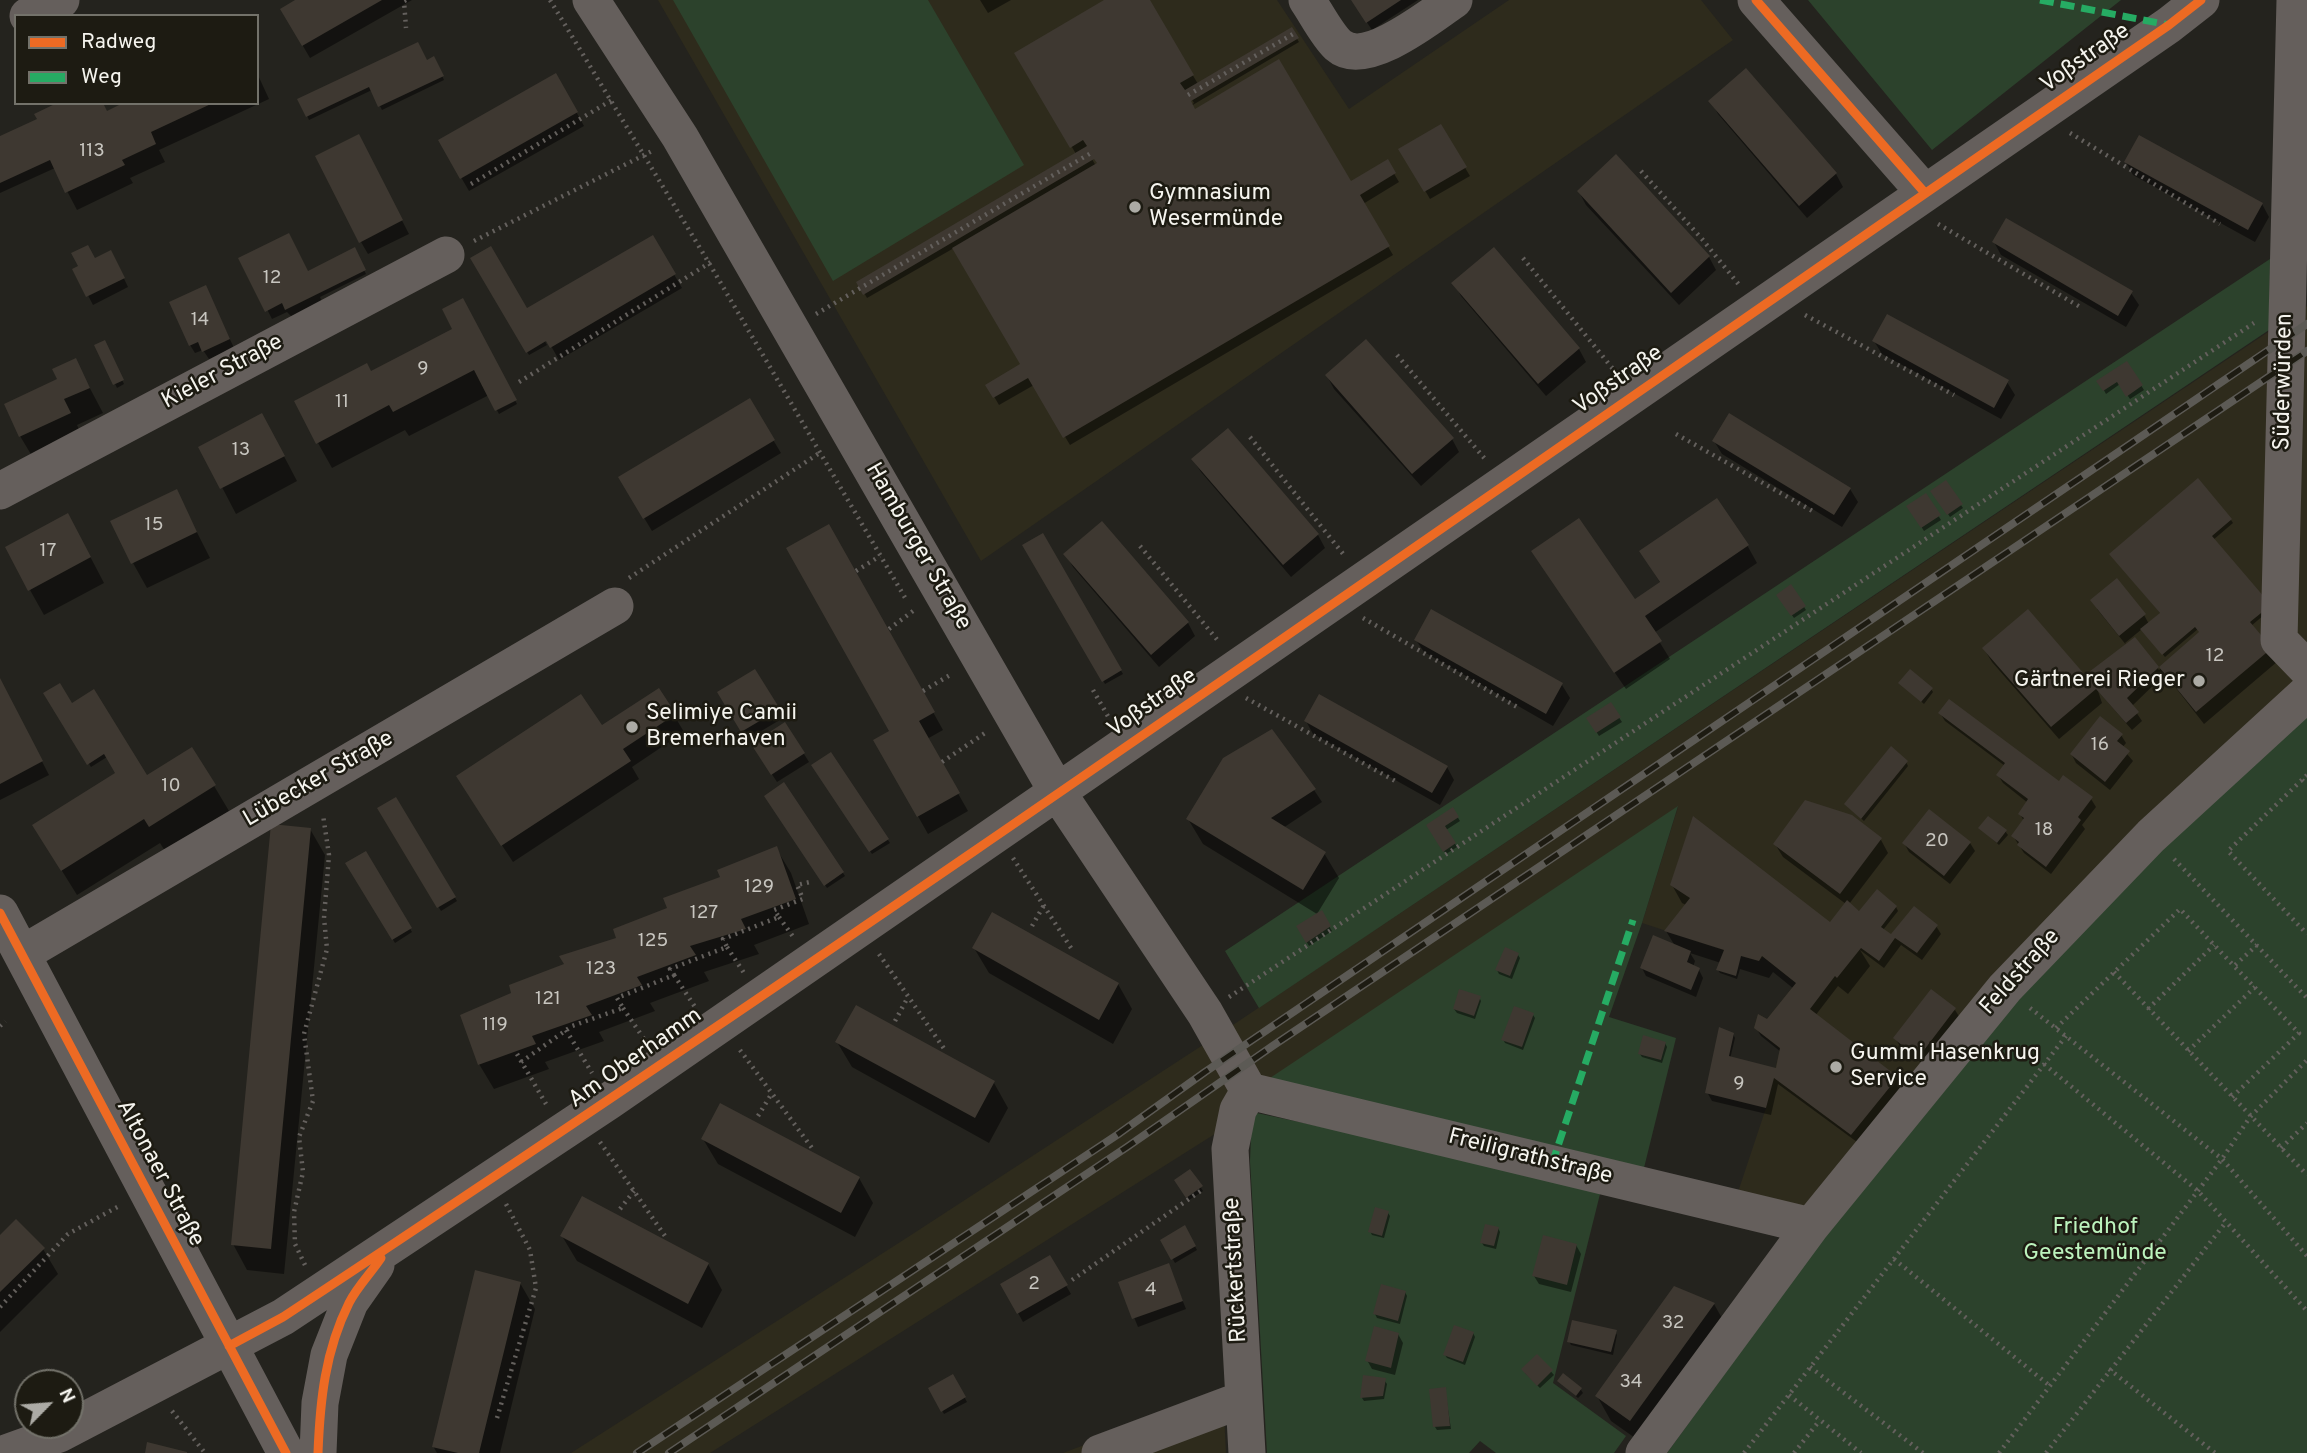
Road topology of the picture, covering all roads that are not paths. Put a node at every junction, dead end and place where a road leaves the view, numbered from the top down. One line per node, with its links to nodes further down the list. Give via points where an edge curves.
1 (61, 0): 8 (street)
2 (591, 0): 15 (street, Hamburger Straße, via 742,243)
3 (1454, 0): 7 (street, via 1401,36 1351,52 1339,45)
4 (1756, 0): 9 (street)
5 (2201, 0): 9 (street, Voßstraße)
6 (2295, 0): 13 (street, Süderwürden, via 2279,640)
7 (1313, 9)
8 (32, 14)
9 (1916, 199): 15 (street, Voßstraße)
10 (446, 255): 11 (street, Kieler Straße)
11 (0, 491)
12 (615, 606): 17 (street, Lübecker Straße)
13 (2307, 669)
14 (2307, 693): 19 (street, Feldstraße, via 2151,836 2005,988)
15 (1058, 793): 18 (street, Hamburger Straße); 20 (street, Am Oberhamm)
16 (0, 913): 17 (street, Altonaer Straße)
17 (22, 954): 21 (street, Altonaer Straße)
18 (1260, 1093): 19 (street, Freiligrathstraße); 22 (street, Rückertstraße, via 1238,1110 1230,1149)
19 (1811, 1226): 28 (street, Feldstraße)
20 (389, 1247): 21 (street, Am Oberhamm, via 283,1317); 25 (street, via 350,1302 329,1355 320,1403)
21 (229, 1346): 23 (street, Am Oberhamm, via 59,1434); 24 (street, Altonaer Straße)
22 (1244, 1399): 26 (street); 27 (street, Rückertstraße)
23 (6, 1453)
24 (286, 1453)
25 (318, 1453)
26 (1100, 1453)
27 (1247, 1453)
28 (1644, 1453)

